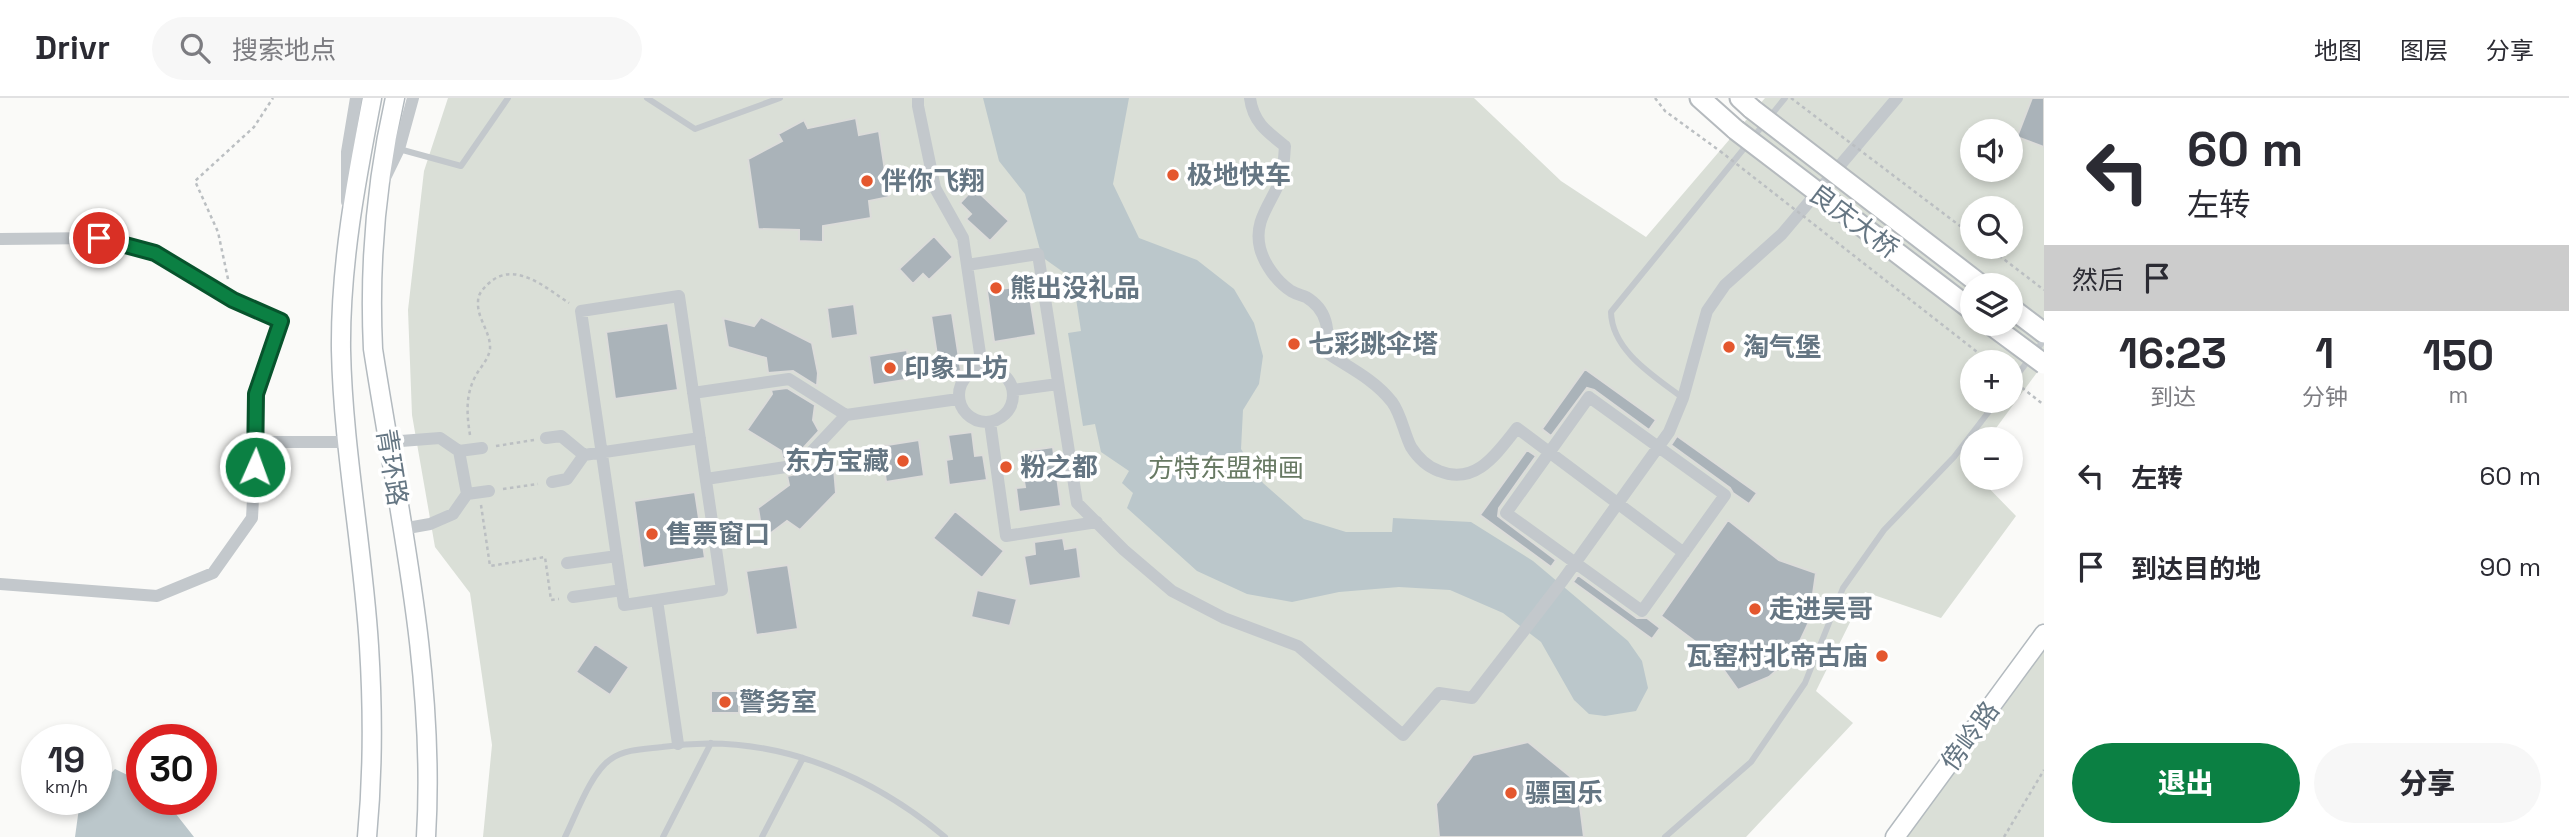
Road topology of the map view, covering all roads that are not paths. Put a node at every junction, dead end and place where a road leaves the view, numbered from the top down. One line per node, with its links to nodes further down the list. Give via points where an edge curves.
1 (356, 98): 18 (street, via 347,152)
2 (372, 98): 18 (main road, 青环路)
3 (395, 98): 16 (main road, 青环路)
4 (412, 98): 15 (street)
5 (508, 98): 15 (lane, via 461,166)
6 (647, 98): 7 (lane, via 695,129)
7 (780, 98)
8 (918, 98): 19 (street, via 935,188 963,238)
9 (1250, 98): 43 (street, via 1259,124 1284,146 1280,179 1257,235 1261,252 1274,276 1317,304 1325,316 1327,353 1381,388 1395,405 1413,450 1429,467 1461,476 1478,471 1517,428)
10 (1686, 98): 13 (street)
11 (1785, 98): 32 (lane, via 1611,312 1611,326 1619,341 1645,370)
12 (1897, 98): 32 (street, via 1782,234 1725,285 1707,311)
13 (1703, 101): 21 (main road, 良庆大桥, bridge)
14 (1746, 103): 20 (main road, 良庆大桥, bridge)
15 (399, 149): 16 (street)
16 (379, 190): 41 (main road, 青环路, via 371,306)
17 (0, 239): 39 (street, via 99,238 155,253 233,300 281,321 256,394)
18 (346, 243): 40 (main road, 青环路, via 341,351)
19 (967, 265): 28 (street); 29 (street, via 1038,254)
20 (1966, 273)
21 (1960, 301)
22 (2023, 317): 23 (main road)
23 (2044, 333)
24 (2006, 336): 26 (main road, bridge)
25 (2044, 340): 27 (lane)
26 (2044, 365)
27 (2023, 366)
28 (982, 367): 30 (street, via 1007,377); 33 (street, via 968,373 960,384)
29 (1058, 384): 30 (street); 49 (street, via 1077,503)
30 (1013, 390): 36 (street, via 1011,405 1003,416)
31 (694, 393): 35 (street, via 789,379); 38 (street); 44 (street, via 679,296 581,311)
32 (1683, 398): 42 (street)
33 (958, 399): 35 (street); 36 (street, via 964,412 975,420)
34 (1988, 413): 69 (lane, via 1954,457 1884,530 1843,588 1805,683 1751,762)
35 (846, 415): 46 (street, via 799,464)
36 (990, 422): 49 (street, via 1006,536)
37 (546, 438): 45 (street, via 561,436)
38 (700, 438): 44 (street); 46 (street)
39 (256, 442): 40 (street); 55 (street, via 252,518 213,573 157,596)
40 (349, 442): 63 (main road, 青环路, via 369,645 372,720)
41 (388, 442): 50 (main road, 青环路); 50 (street, via 440,438 472,450 478,493 453,514)
42 (1658, 447): 43 (street, via 1589,397); 48 (street); 51 (street, via 1726,495)
43 (1549, 452): 48 (street); 54 (street, via 1506,513)
44 (602, 453): 45 (street); 52 (street)
45 (584, 455): 47 (street, via 566,480)
46 (706, 479): 58 (street, via 722,590)
47 (552, 482)
48 (1618, 504): 51 (street); 54 (street)
49 (1097, 522): 54 (street, via 1172,591 1224,618 1298,646 1403,735 1439,693 1472,698)
50 (402, 529): 64 (main road, 青环路, via 422,653 428,730)
51 (1684, 554): 54 (street, via 1642,611)
52 (617, 556): 53 (street); 56 (street)
53 (567, 563)
54 (1575, 563)
55 (0, 584)
56 (622, 590): 57 (street); 58 (street, via 624,605)
57 (573, 597)
58 (657, 600): 61 (street)
59 (2044, 634): 70 (main road, 傍岭路)
60 (711, 743): 61 (lane); 62 (lane, via 751,745); 66 (lane)
61 (678, 744): 65 (lane, via 622,753 608,760)
62 (803, 758): 67 (lane); 68 (lane, via 885,792)
63 (367, 837)
64 (426, 837)
65 (565, 837)
66 (663, 837)
67 (762, 837)
68 (945, 837)
69 (1665, 837)
70 (1895, 837)

